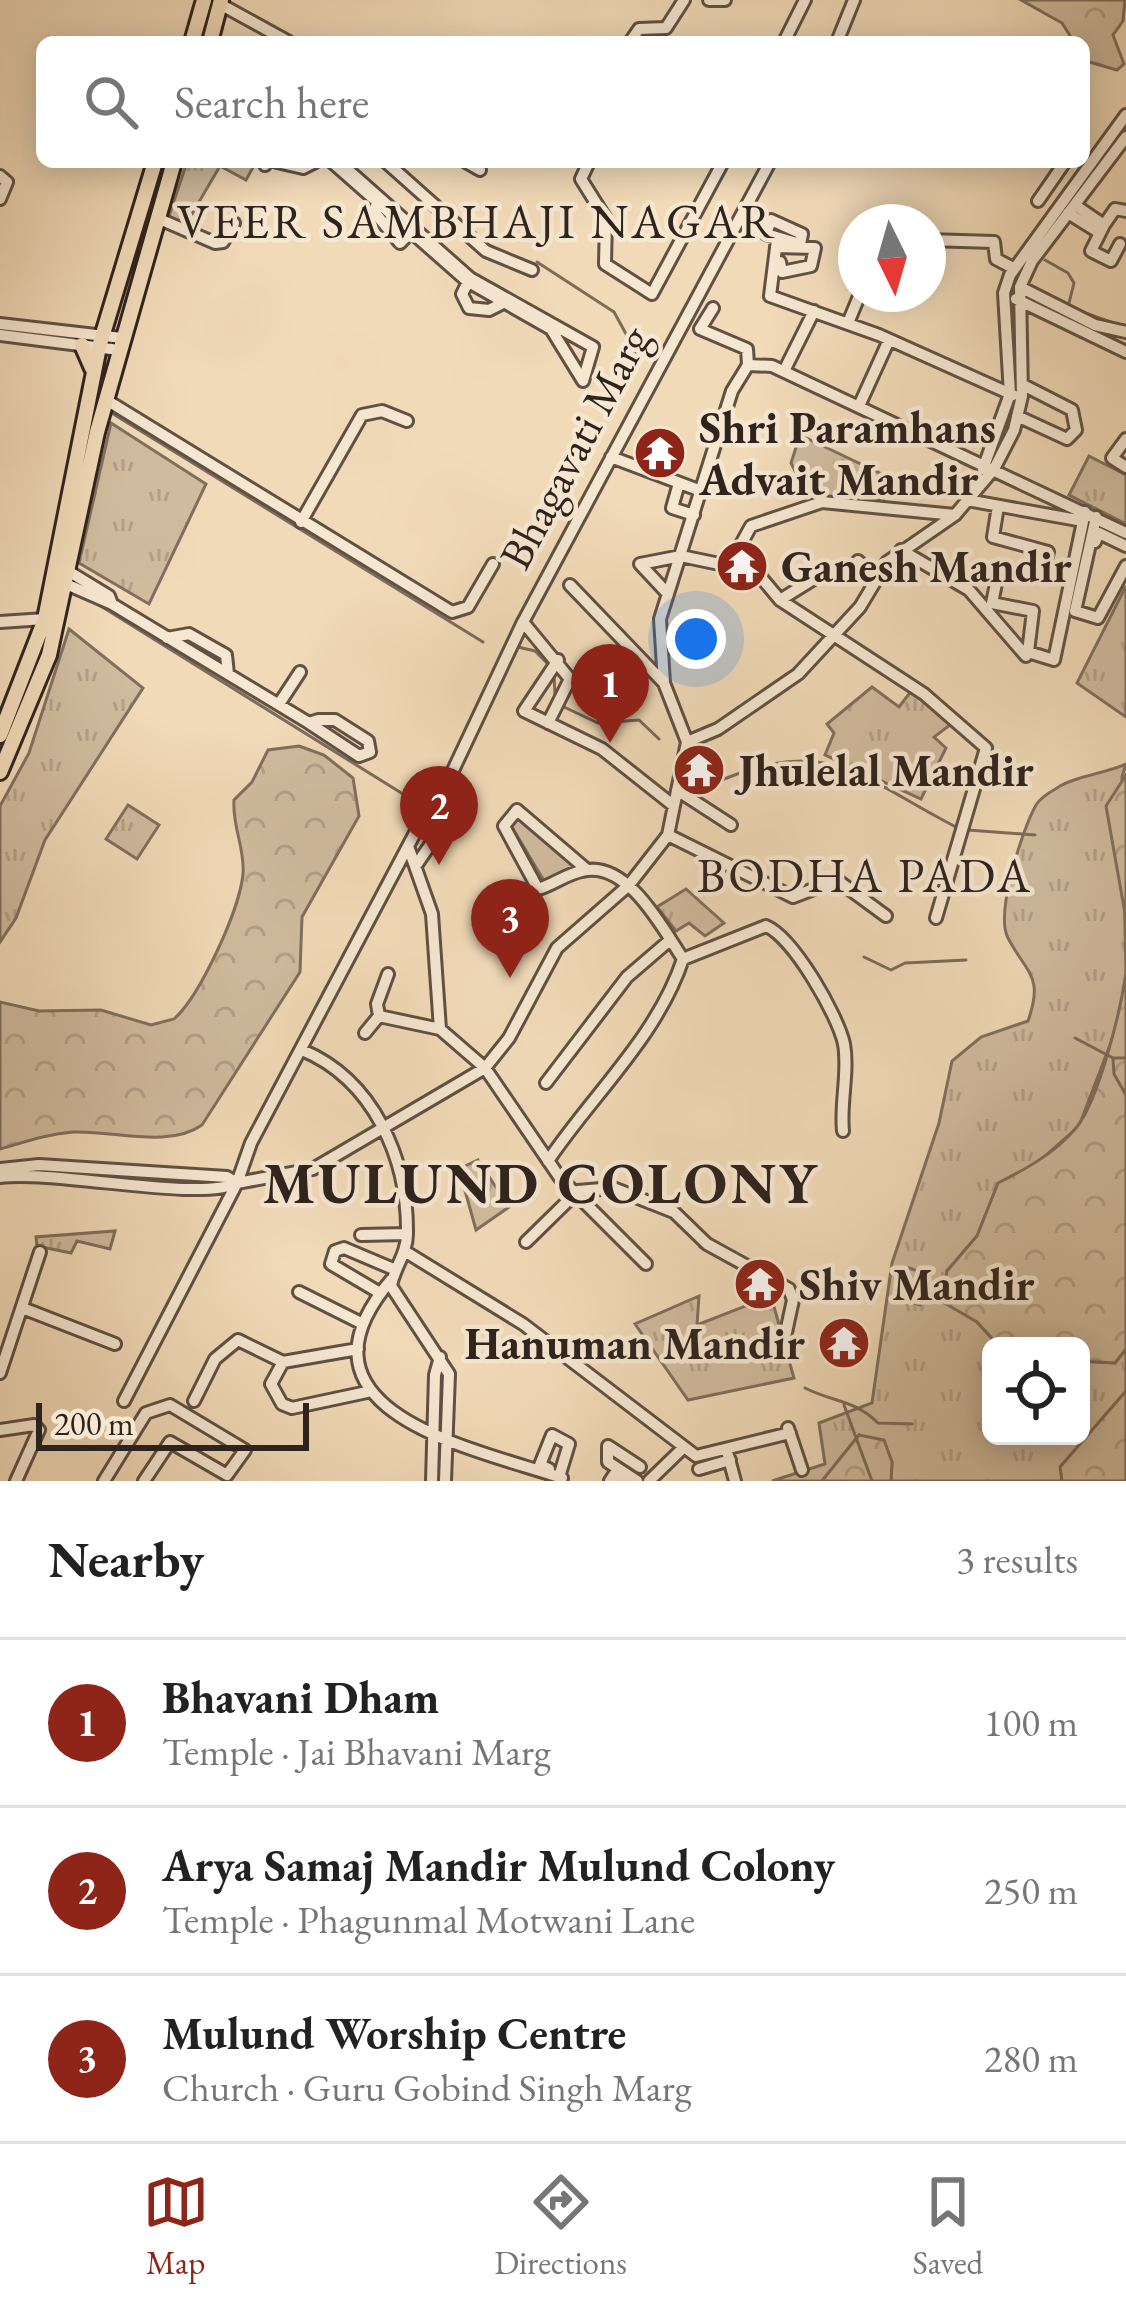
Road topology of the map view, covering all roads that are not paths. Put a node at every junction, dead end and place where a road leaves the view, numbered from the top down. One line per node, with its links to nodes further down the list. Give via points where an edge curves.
1 (204, 0): 8 (main road)
2 (684, 0): 11 (street, via 666,28)
3 (709, 0): 4 (street)
4 (725, 0)
5 (854, 0): 13 (street)
6 (802, 1): 12 (street)
7 (220, 2): 9 (main road); 10 (street)
8 (194, 36)
9 (212, 36)
10 (279, 36)
11 (634, 36)
12 (787, 36)
13 (839, 36)
14 (1123, 128): 15 (street); 34 (street)
15 (1090, 165)
16 (153, 168): 57 (main road)
17 (172, 168): 35 (main road)
18 (342, 168): 30 (street)
19 (393, 168): 43 (street, via 486,251)
20 (476, 168): 26 (street)
21 (586, 168): 22 (street, via 580,178 606,219 605,264 652,294)
22 (719, 168)
23 (767, 168): 70 (street, Bhagavati Marg)
24 (1061, 168): 28 (street)
25 (1087, 168): 29 (street)
26 (480, 170)
27 (0, 176): 31 (street, via 8,182)
28 (1054, 177): 29 (street); 32 (street)
29 (1069, 188): 42 (street)
30 (377, 198): 38 (street); 38 (street, via 375,213 396,249)
31 (0, 199)
32 (1037, 200)
33 (1126, 211): 37 (street, via 1115,209)
34 (1077, 213): 37 (street); 42 (street)
35 (158, 218): 36 (street, via 215,243); 58 (main road)
36 (234, 223)
37 (1102, 229): 40 (street, via 1093,252 1111,261)
38 (413, 230): 44 (street)
39 (946, 241): 42 (street, via 994,242 996,259)
40 (1120, 244)
41 (779, 245): 49 (street, via 770,296)
42 (1022, 262): 45 (street); 46 (street)
43 (532, 270)
44 (469, 279): 47 (street); 47 (street, via 462,294 470,308)
45 (1004, 293): 46 (street); 64 (street)
46 (1019, 293): 54 (street); 60 (street); 64 (street)
47 (501, 303): 53 (street)
48 (713, 308): 61 (street, via 700,328 747,349)
49 (814, 310): 51 (street); 62 (street)
50 (853, 312): 51 (street)
51 (848, 323): 56 (street)
52 (0, 324): 57 (street)
53 (553, 329): 53 (street, via 580,380 593,347)
54 (1126, 332)
55 (0, 335): 59 (street)
56 (889, 340): 64 (street); 66 (street)
57 (100, 341): 58 (street); 59 (street); 63 (main road)
58 (121, 344): 65 (main road)
59 (82, 345): 63 (main road)
60 (1126, 352)
61 (748, 365): 62 (street); 74 (street)
62 (784, 371): 66 (street)
63 (93, 373): 100 (main road)
64 (1018, 392): 67 (street); 67 (street, via 1072,410 1076,430 1066,439); 71 (street)
65 (108, 401): 80 (street); 94 (main road)
66 (859, 406): 71 (street)
67 (1017, 416): 71 (street)
68 (407, 422): 80 (street, via 382,411 362,415)
69 (1126, 439): 72 (street, via 1112,458)
70 (611, 457): 73 (street); 102 (street, Bhagavati Marg)
71 (988, 466): 75 (street); 79 (street)
72 (1126, 467)
73 (679, 483): 74 (street); 77 (street, via 671,506)
74 (696, 495): 77 (street)
75 (967, 500): 76 (street); 78 (street)
76 (998, 506): 79 (street); 82 (street, via 993,536)
77 (690, 514): 86 (street)
78 (955, 515): 84 (street, via 822,502 751,526); 85 (street)
79 (1088, 517): 81 (street); 88 (street); 91 (street, via 1056,659 1029,654 1033,611 992,602)
80 (301, 521): 89 (street, via 452,612 467,607)
81 (1126, 532)
82 (1005, 540): 91 (street); 91 (street, via 1046,548 1043,574)
83 (1126, 546): 88 (street, via 1097,533 1092,562)
84 (739, 550): 86 (street, via 723,569); 98 (street)
85 (902, 550): 95 (street); 104 (street, via 969,590)
86 (681, 556): 97 (street); 97 (street, via 639,565)
87 (858, 561): 95 (street)
88 (1085, 562): 99 (street)
89 (493, 564)
90 (1126, 566): 99 (street, via 1098,618)
91 (999, 569)
92 (825, 572): 98 (street)
93 (1088, 576): 99 (street)
94 (67, 578): 108 (street); 113 (main road, via 49,655)
95 (877, 579): 103 (street)
96 (571, 585): 107 (street)
97 (668, 594): 107 (street, via 660,619)
98 (780, 600): 103 (street)
99 (1079, 613)
100 (45, 619): 101 (street); 111 (main road)
101 (0, 622)
102 (523, 622): 105 (street); 119 (street, Bhagavati Marg)
103 (835, 636): 112 (street, via 798,674); 124 (street, via 925,694 986,748)
104 (1026, 656)
105 (558, 660): 109 (street, via 570,679); 109 (street, via 524,711)
106 (300, 672): 108 (street)
107 (664, 683): 112 (street)
108 (279, 704): 110 (street)
109 (548, 723): 115 (street, via 602,749)
110 (309, 724): 110 (street, via 334,720 368,741 370,752 359,756)
111 (0, 735)
112 (687, 742): 114 (street)
113 (1, 768)
114 (677, 790): 115 (street); 116 (street)
115 (674, 806): 117 (street)
116 (731, 825)
117 (668, 835): 122 (street); 123 (street, via 793,897 825,880 844,882)
118 (432, 842): 120 (street)
119 (409, 849): 120 (street); 131 (street, Bhagavati Marg)
120 (417, 865): 129 (street, via 432,914)
121 (586, 868): 121 (street, via 517,810 504,826 538,889); 122 (street)
122 (629, 885): 125 (street); 132 (street, via 556,948 509,1038)
123 (886, 916)
124 (936, 918)
125 (670, 940): 126 (street); 133 (street, via 627,976)
126 (683, 959): 135 (street, via 766,926 776,931 811,970 842,1038); 136 (street, via 673,990)
127 (388, 974): 128 (street)
128 (379, 1016): 129 (street); 130 (street)
129 (440, 1029): 132 (street)
130 (365, 1033)
131 (302, 1050): 134 (street, via 368,1099); 138 (street, Bhagavati Marg)
132 (484, 1068): 134 (street); 136 (street)
133 (546, 1083)
134 (383, 1129): 138 (street, via 313,1169); 140 (street, via 402,1178)
135 (843, 1131)
136 (548, 1161): 139 (street)
137 (0, 1173): 138 (street, via 39,1166)
138 (231, 1182): 158 (street, Bhagavati Marg)
139 (578, 1191): 142 (street); 145 (street); 151 (street, via 613,1188 674,1212 707,1244 789,1289)
140 (407, 1234): 141 (street); 144 (street)
141 (361, 1235)
142 (526, 1242)
143 (40, 1252): 149 (street)
144 (406, 1252): 146 (street); 163 (street, via 523,1324)
145 (646, 1264)
146 (390, 1273): 147 (street); 147 (street, via 338,1250 331,1264); 154 (street, via 393,1298)
147 (376, 1290): 150 (street)
148 (298, 1292): 150 (street)
149 (25, 1309): 152 (street); 156 (street)
150 (362, 1323): 153 (street)
151 (785, 1336)
152 (115, 1344)
153 (358, 1348): 155 (street); 157 (street)
154 (440, 1357): 161 (street); 162 (street, via 448,1374)
155 (283, 1362): 157 (street, via 271,1384 292,1408); 159 (street, via 238,1340 215,1359)
156 (1, 1368)
157 (367, 1392): 161 (street, via 394,1416)
158 (124, 1401)
159 (194, 1401)
160 (0, 1430): 169 (street, via 39,1430)
161 (435, 1433): 162 (street); 172 (street)
162 (449, 1439): 168 (street); 173 (street)
163 (682, 1449): 166 (street); 177 (street)
164 (728, 1456): 166 (street); 167 (street, via 789,1430); 178 (street)
165 (640, 1467): 176 (street, via 608,1446 608,1462)
166 (697, 1469)
167 (802, 1470)
168 (561, 1476)
169 (16, 1481)
170 (104, 1481): 171 (street, via 146,1413 158,1407 170,1405 245,1450 227,1475 170,1442)
171 (144, 1481)
172 (432, 1481)
173 (445, 1481)
174 (610, 1481): 175 (street)
175 (625, 1481)
176 (637, 1481)
177 (649, 1481)
178 (735, 1481)

